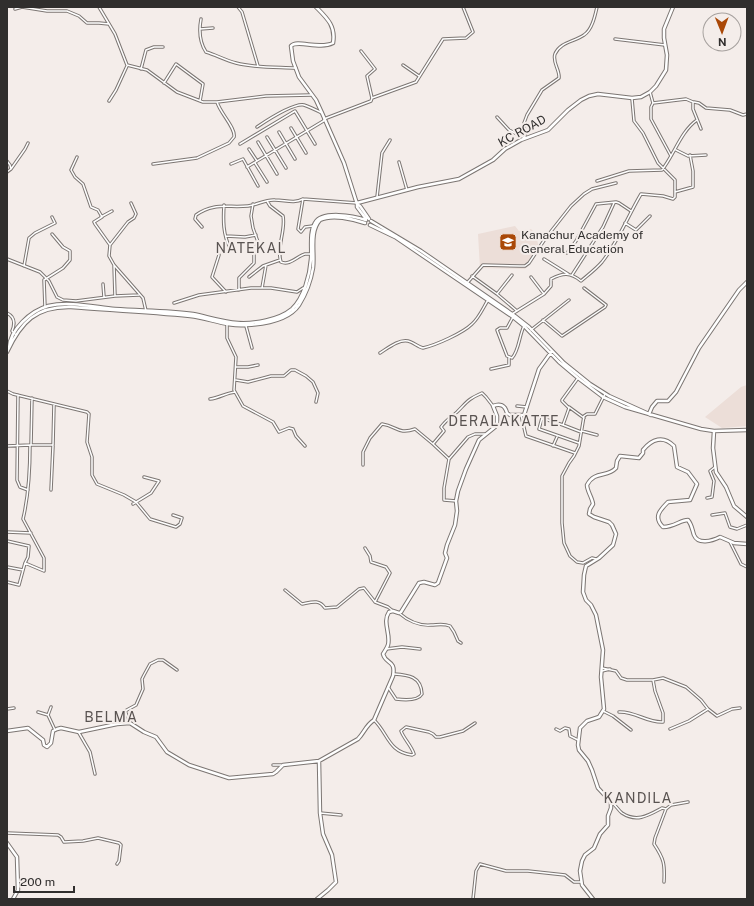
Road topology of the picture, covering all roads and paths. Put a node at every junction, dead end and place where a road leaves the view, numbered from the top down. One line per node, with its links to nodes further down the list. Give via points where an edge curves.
1 (22, 7): 8 (street); 10 (street, via 67,11 88,23)
2 (99, 7): 10 (street)
3 (238, 7): 19 (street, via 242,12)
4 (316, 7): 21 (main road, via 331,25 333,43 328,46 293,44 291,46)
5 (463, 7): 22 (street, via 473,32 466,38 443,39)
6 (597, 7): 45 (street, via 586,33 566,43 555,53 554,60 559,78 542,90 527,115 524,123)
7 (673, 7): 14 (main road, via 664,29)
8 (15, 9)
9 (201, 19): 12 (street)
10 (110, 24): 17 (street)
11 (214, 28): 12 (street)
12 (200, 29): 19 (street, via 206,52 238,64)
13 (615, 39): 14 (street)
14 (665, 45): 24 (main road, via 666,70)
15 (163, 46): 20 (street, via 146,50)
16 (361, 51): 26 (street, via 375,69 367,76)
17 (127, 65): 20 (street); 28 (street)
18 (403, 65): 22 (street)
19 (258, 66): 21 (street)
20 (141, 68): 23 (street)
21 (296, 68): 25 (main road, via 299,77)
22 (420, 76): 26 (street, via 416,82)
23 (164, 83): 29 (street); 29 (street, via 176,64 202,84)
24 (650, 92): 27 (main road, KC ROAD); 32 (street)
25 (312, 95): 30 (street, via 266,96); 33 (main road)
26 (372, 98): 36 (street, via 371,101)
27 (632, 98): 45 (main road, KC ROAD, via 598,94 589,96 568,110 548,130); 70 (street, via 634,121)
28 (109, 101)
29 (200, 102): 30 (street)
30 (217, 102): 65 (street, via 234,131 234,137 229,143 197,158)
31 (693, 102): 32 (street, via 686,99); 34 (street, via 706,108); 37 (street)
32 (653, 103): 60 (street, via 651,119)
33 (322, 113): 36 (main road); 38 (street, via 298,105)
34 (747, 114)
35 (497, 117): 45 (street, via 509,130)
36 (325, 119): 41 (street); 85 (main road, via 344,163)
37 (697, 120): 40 (street); 54 (street, via 686,130)
38 (257, 126)
39 (291, 128): 44 (street)
40 (701, 129)
41 (308, 130): 44 (street); 49 (street, via 294,111); 51 (street)
42 (279, 132): 50 (street)
43 (267, 137): 53 (street)
44 (296, 137): 50 (street); 55 (street)
45 (525, 138): 77 (main road, KC ROAD, via 459,179)
46 (390, 140): 79 (street, via 382,153)
47 (258, 142): 57 (street)
48 (28, 143): 69 (street)
49 (240, 144)
50 (286, 144): 53 (street); 61 (street)
51 (315, 144)
52 (249, 149): 63 (street)
53 (275, 150): 57 (street); 68 (street)
54 (676, 150): 58 (street); 60 (street)
55 (306, 153)
56 (706, 155): 58 (street)
57 (266, 156): 63 (street); 72 (street)
58 (690, 156): 78 (street, via 693,187)
59 (77, 157): 91 (street, via 72,170 83,184 91,206 98,210)
60 (671, 157): 70 (street)
61 (296, 159)
62 (7, 162): 69 (street)
63 (256, 162): 67 (street); 74 (street)
64 (399, 162): 77 (street)
65 (153, 164)
66 (231, 164): 67 (street, via 242,159)
67 (247, 167): 76 (street)
68 (286, 168)
69 (11, 169): 71 (street)
70 (664, 169): 73 (street, via 630,171); 78 (street, via 675,180)
71 (7, 172)
72 (277, 174)
73 (597, 181)
74 (267, 182)
75 (616, 183): 116 (street, via 592,189 584,194 565,214 526,265 483,265)
76 (258, 186)
77 (407, 190): 79 (main road, KC ROAD)
78 (676, 192): 88 (street, via 673,199 641,194)
79 (377, 197): 85 (main road, KC ROAD)
80 (303, 199): 81 (street, via 298,202); 85 (street); 97 (street, via 299,231)
81 (266, 201): 84 (street); 108 (street, via 284,220)
82 (614, 202): 88 (street); 103 (street, via 596,204); 115 (street, via 603,227)
83 (130, 203): 101 (street, via 136,214)
84 (253, 204): 86 (street); 99 (street, via 251,216)
85 (357, 204): 89 (main road); 94 (main road)
86 (224, 205): 96 (street, via 196,215 195,219); 100 (street)
87 (112, 211): 91 (street)
88 (631, 211): 95 (street)
89 (361, 212): 93 (main road); 94 (main road)
90 (650, 216): 95 (street, via 636,230)
91 (102, 217): 101 (street, via 94,222)
92 (52, 218): 111 (street, via 55,223 28,238)
93 (358, 218): 94 (main road); 97 (main road, via 325,216 317,220)
94 (368, 221): 104 (main road, via 334,218 320,220 315,230); 112 (main road, via 401,238); 112 (main road, via 370,225)
95 (625, 223): 115 (street, via 598,267 581,281)
96 (202, 226)
97 (313, 226): 104 (main road)
98 (52, 234): 119 (street, via 70,251 70,260 63,268)
99 (256, 235): 100 (street); 127 (street, via 258,242 254,252 254,263 238,278)
100 (226, 236): 102 (street)
101 (110, 245): 109 (street, via 109,256)
102 (230, 248)
103 (567, 253)
104 (312, 254): 108 (street, via 305,254 284,264); 124 (main road)
105 (219, 255): 128 (street, via 212,277)
106 (7, 259): 111 (street)
107 (544, 259): 113 (street)
108 (280, 260): 110 (street)
109 (114, 265): 131 (street); 132 (street)
110 (266, 265): 117 (street); 123 (street)
111 (24, 266): 119 (street, via 40,272)
112 (445, 269): 121 (main road); 125 (main road)
113 (568, 274): 115 (street); 130 (street, via 551,279 550,286)
114 (512, 275): 129 (street)
115 (572, 275)
116 (472, 276): 121 (street); 129 (street)
117 (249, 277)
118 (531, 277): 130 (street)
119 (46, 278): 133 (street, via 57,297 63,300); 137 (street)
120 (747, 282): 174 (main road, via 738,290 699,348 676,392 668,401 657,401)
121 (467, 283): 125 (main road)
122 (103, 284): 133 (street)
123 (262, 288): 124 (street, via 297,292); 127 (street)
124 (305, 288): 145 (main road, via 297,304 287,312 255,322); 146 (main road, via 300,303 290,314)
125 (472, 288): 134 (main road); 139 (main road)
126 (584, 288): 144 (street, via 606,306 562,336)
127 (239, 290): 128 (street)
128 (226, 292): 136 (street, via 199,295)
129 (497, 294): 138 (street)
130 (544, 294): 138 (street)
131 (139, 295): 132 (street); 140 (street, via 143,298)
132 (115, 296): 133 (street)
133 (104, 297)
134 (488, 300): 139 (main road); 155 (street, via 472,324 441,342 423,348 405,341)
135 (568, 300): 144 (street)
136 (174, 303)
137 (45, 307): 140 (main road, via 70,305); 149 (main road, via 29,315)
138 (517, 310): 142 (street)
139 (506, 311): 142 (main road); 143 (main road)
140 (146, 312): 145 (main road, via 191,314); 149 (main road, via 52,308 31,317)
141 (7, 313): 149 (street, via 12,316 12,331)
142 (512, 314): 148 (main road)
143 (513, 318): 147 (main road); 156 (street, via 507,328 497,330)
144 (543, 320): 148 (street)
145 (228, 324): 146 (main road); 158 (street, via 227,338 236,357)
146 (246, 326): 152 (street)
147 (524, 326): 154 (main road); 156 (street, via 514,355)
148 (531, 330): 154 (main road)
149 (15, 334): 150 (main road); 151 (main road)
150 (8, 344): 151 (main road)
151 (9, 348): 153 (main road)
152 (252, 348)
153 (7, 352)
154 (551, 352): 160 (main road); 165 (main road); 172 (main road, via 539,369)
155 (380, 353)
156 (510, 358): 159 (street, via 509,366)
157 (258, 365): 158 (street)
158 (236, 367): 161 (street)
159 (490, 368)
160 (578, 378): 165 (main road); 173 (street, via 562,400)
161 (236, 380): 162 (street); 168 (street, via 248,382 271,376 284,376 295,370 313,382 318,394)
162 (234, 390): 167 (street, via 235,392); 190 (street, via 243,406 273,422 279,432 293,429)
163 (7, 391): 164 (street)
164 (18, 395): 166 (street); 186 (street)
165 (604, 395): 174 (main road, via 625,407); 176 (street, via 595,414 587,414)
166 (32, 398): 169 (street); 187 (street)
167 (210, 399)
168 (316, 402)
169 (54, 404): 188 (street); 201 (street, via 89,414 87,442 92,457 92,475 97,484)
170 (493, 406): 175 (main road, via 500,404 510,415); 181 (main road, via 497,423); 185 (street, via 482,393 468,400 446,420 441,427 444,431)
171 (517, 406): 172 (street)
172 (527, 407): 175 (main road, via 524,415)
173 (569, 407): 176 (street); 177 (street)
174 (650, 414): 180 (main road, via 690,427)
175 (521, 415): 191 (street, via 526,436)
176 (584, 418): 179 (street)
177 (563, 426): 179 (street); 183 (street, via 542,418 539,429)
178 (747, 430): 180 (main road)
179 (582, 431): 182 (street); 184 (street)
180 (714, 431): 195 (main road)
181 (486, 434): 193 (street, via 468,437); 200 (main road, via 479,440 466,468)
182 (597, 435)
183 (557, 436): 184 (street); 191 (street)
184 (579, 443): 192 (street)
185 (433, 444): 193 (street); 194 (street, via 414,429 402,432 382,424 370,438 363,452)
186 (17, 445): 187 (street); 189 (street); 197 (street, via 17,480 20,487)
187 (31, 445): 188 (street); 197 (street)
188 (53, 445): 198 (street)
189 (7, 446)
190 (305, 446)
191 (554, 446): 192 (street)
192 (575, 453): 213 (street, via 562,476 564,543 570,556 577,562 583,563 592,558)
193 (449, 459): 200 (street, via 444,500)
194 (363, 465)
195 (715, 467): 199 (street, via 710,471 714,481 712,496); 205 (main road, via 734,506)
196 (144, 477): 201 (street, via 159,481 150,493)
197 (28, 490): 208 (street, via 22,519)
198 (51, 490)
199 (708, 498)
200 (456, 501): 222 (main road, via 455,525 447,545 447,558 438,583 419,583)
201 (136, 502): 202 (street); 203 (street, via 150,519 176,527 182,518)
202 (133, 504)
203 (173, 515)
204 (712, 515): 206 (street, via 725,513 730,527 737,529)
205 (747, 517)
206 (747, 525)
207 (7, 532): 208 (street)
208 (32, 534): 214 (street, via 44,558 44,571)
209 (7, 541): 214 (street, via 29,546)
210 (730, 542): 211 (main road); 213 (main road, via 720,537 708,541 697,539 688,520 669,527 663,527 658,522 659,514 668,502 690,500 697,484 688,472 676,466 674,446 668,440 656,439 646,446 638,458 620,456 614,471 594,476 587,485 593,499 589,514 609,522 616,534 613,545); 216 (street, via 741,564)
211 (747, 544)
212 (365, 548): 220 (street, via 371,562 386,567 390,572)
213 (596, 560): 226 (main road, via 586,566 583,592 596,615 603,650)
214 (25, 563): 217 (street)
215 (7, 567): 217 (street)
216 (747, 567)
217 (23, 570): 218 (street, via 19,585)
218 (7, 582)
219 (285, 590): 220 (street, via 302,604 319,602 325,608 337,607 359,589 364,588)
220 (375, 602): 221 (street)
221 (394, 611): 222 (main road); 224 (main road, via 389,612 386,618)
222 (399, 613): 223 (street, via 408,620 421,624 446,624)
223 (461, 643)
224 (386, 649): 225 (street); 228 (main road, via 383,654 392,663)
225 (420, 649)
226 (601, 669): 229 (street, via 616,671 621,678 627,680); 236 (main road)
227 (177, 670): 241 (street, via 163,660 153,662 148,667 136,705 125,711)
228 (394, 674): 230 (main road); 230 (street, via 410,675 420,683 422,694 418,698 396,699)
229 (654, 680): 235 (street, via 663,678 686,687); 238 (street, via 663,722 649,720 627,711)
230 (388, 687): 240 (main road)
231 (51, 707): 239 (street)
232 (14, 708): 234 (street)
233 (740, 708): 235 (street, via 717,716)
234 (7, 709)
235 (708, 709): 244 (street)
236 (603, 711): 246 (street); 249 (main road, via 599,717 587,721 580,728)
237 (38, 712): 239 (street)
238 (619, 712)
239 (48, 715): 245 (street)
240 (374, 720): 242 (street, via 389,742 401,752 412,755 413,750 401,731 406,727 430,732 440,738 463,731); 250 (main road, via 368,723 358,740)
241 (130, 723): 248 (main road); 252 (main road, via 156,737 167,752 189,765 229,778 273,774)
242 (475, 724)
243 (556, 729): 249 (street, via 559,732 567,728 570,736)
244 (670, 729)
245 (54, 730): 247 (main road, via 51,743 47,747 43,740 28,728); 248 (main road)
246 (631, 730)
247 (7, 731)
248 (79, 732): 253 (street, via 90,752)
249 (578, 740): 254 (main road, via 579,750 588,761 595,784)
250 (319, 761): 252 (main road); 257 (main road)
251 (273, 765): 252 (street)
252 (283, 766)
253 (95, 774)
254 (611, 802): 256 (street, via 622,813 639,818 662,808); 262 (main road, via 608,825 582,861)
255 (688, 802): 256 (street, via 671,805)
256 (666, 809): 263 (street, via 654,844 665,864)
257 (320, 813): 258 (street); 265 (main road, via 323,834 332,855 336,882)
258 (341, 815)
259 (7, 833): 261 (street, via 58,835 64,842 98,838 119,843)
260 (7, 843): 264 (main road, via 17,857 18,890)
261 (117, 864)
262 (581, 882): 266 (street, via 574,882 565,875 506,871 480,864 476,871); 267 (main road)
263 (664, 882)
264 (13, 899)
265 (317, 899)
266 (473, 899)
267 (593, 899)

